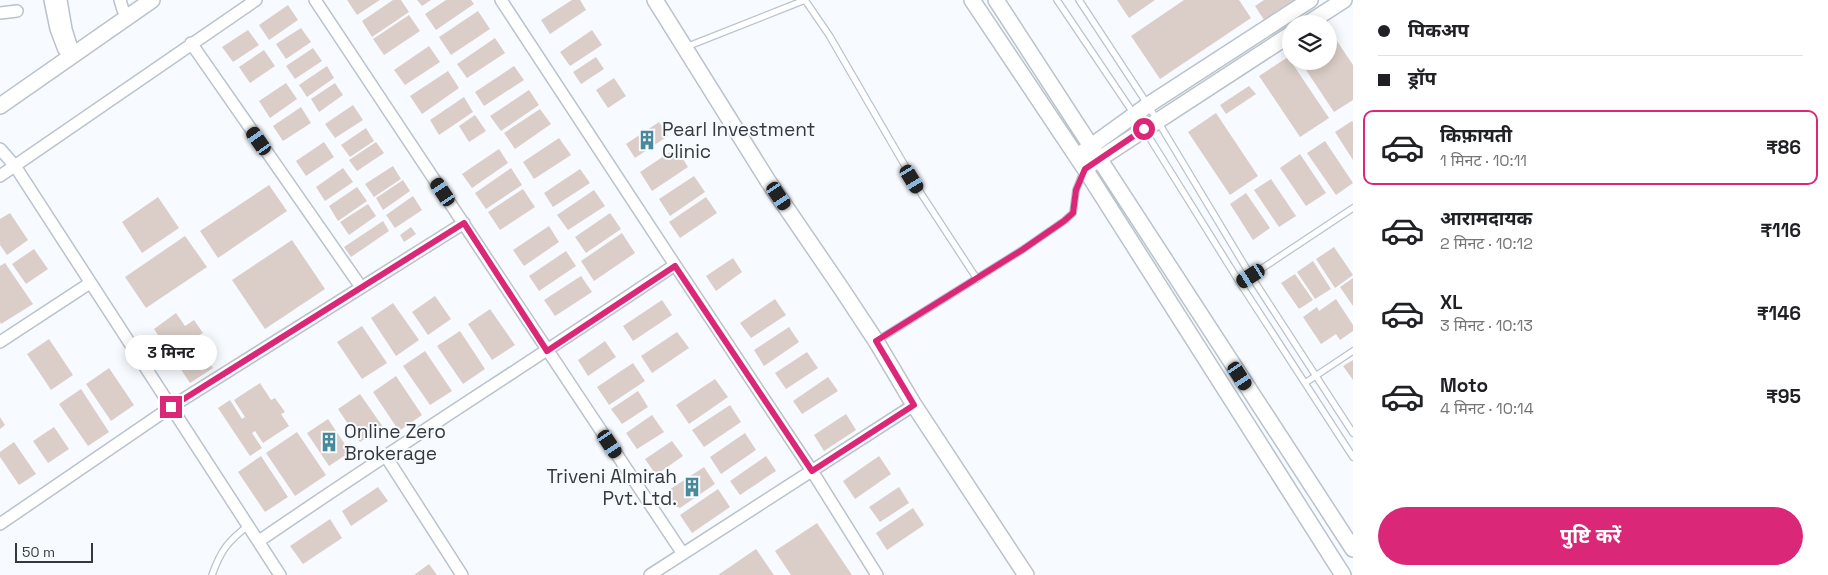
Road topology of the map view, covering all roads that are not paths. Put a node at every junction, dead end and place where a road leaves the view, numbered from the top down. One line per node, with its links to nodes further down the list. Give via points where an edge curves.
1 (50, 0): 23 (street, via 56,29)
2 (61, 0): 23 (street)
3 (138, 0): 16 (street)
4 (152, 0): 23 (street)
5 (256, 0): 21 (street)
6 (314, 0): 36 (street)
7 (501, 0): 37 (street)
8 (655, 0): 22 (street)
9 (805, 0): 22 (lane); 39 (lane)
10 (972, 0): 32 (street)
11 (996, 0): 31 (street)
12 (1057, 0): 27 (lane)
13 (1079, 0): 25 (lane)
14 (1310, 0): 25 (street)
15 (1342, 1): 19 (street)
16 (122, 5): 23 (street)
17 (17, 11): 18 (street)
18 (0, 13)
19 (1321, 15)
20 (1282, 40): 28 (street)
21 (191, 44): 33 (street); 42 (street)
22 (686, 48): 43 (street, via 768,181)
23 (69, 51): 24 (street); 26 (street)
24 (0, 95)
25 (1148, 105): 27 (street); 28 (lane)
26 (0, 106)
27 (1133, 115): 29 (lane); 31 (street)
28 (1158, 121): 29 (street); 38 (lane)
29 (1144, 129): 31 (street); 41 (lane)
30 (0, 149): 33 (street)
31 (1094, 153): 32 (street); 58 (street)
32 (1081, 163): 39 (lane, via 1072,215); 66 (street)
33 (15, 166): 34 (street); 40 (street)
34 (0, 176)
35 (1353, 208): 38 (lane)
36 (464, 223): 42 (street); 45 (street)
37 (675, 266): 45 (street); 54 (street)
38 (1251, 276): 41 (lane); 47 (lane)
39 (977, 279): 43 (lane)
40 (90, 283): 44 (street); 50 (street)
41 (1240, 283): 48 (lane)
42 (361, 287): 50 (street)
43 (876, 341): 49 (street)
44 (0, 342)
45 (547, 351): 52 (street); 59 (street)
46 (1353, 352): 47 (lane)
47 (1316, 376): 48 (lane); 51 (lane)
48 (1305, 383): 53 (lane)
49 (914, 405): 54 (street); 65 (street)
50 (171, 407): 55 (street); 56 (street)
51 (1353, 433)
52 (385, 455): 57 (street); 62 (street)
53 (1353, 457)
54 (812, 471): 59 (street); 64 (street)
55 (0, 524)
56 (249, 526): 57 (street); 60 (lane, via 231,539 218,558)
57 (259, 540): 61 (street)
58 (1353, 549)
59 (683, 554): 63 (street)
60 (212, 575)
61 (280, 575)
62 (462, 575)
63 (650, 575)
64 (877, 575)
65 (1026, 575)
66 (1342, 575)

